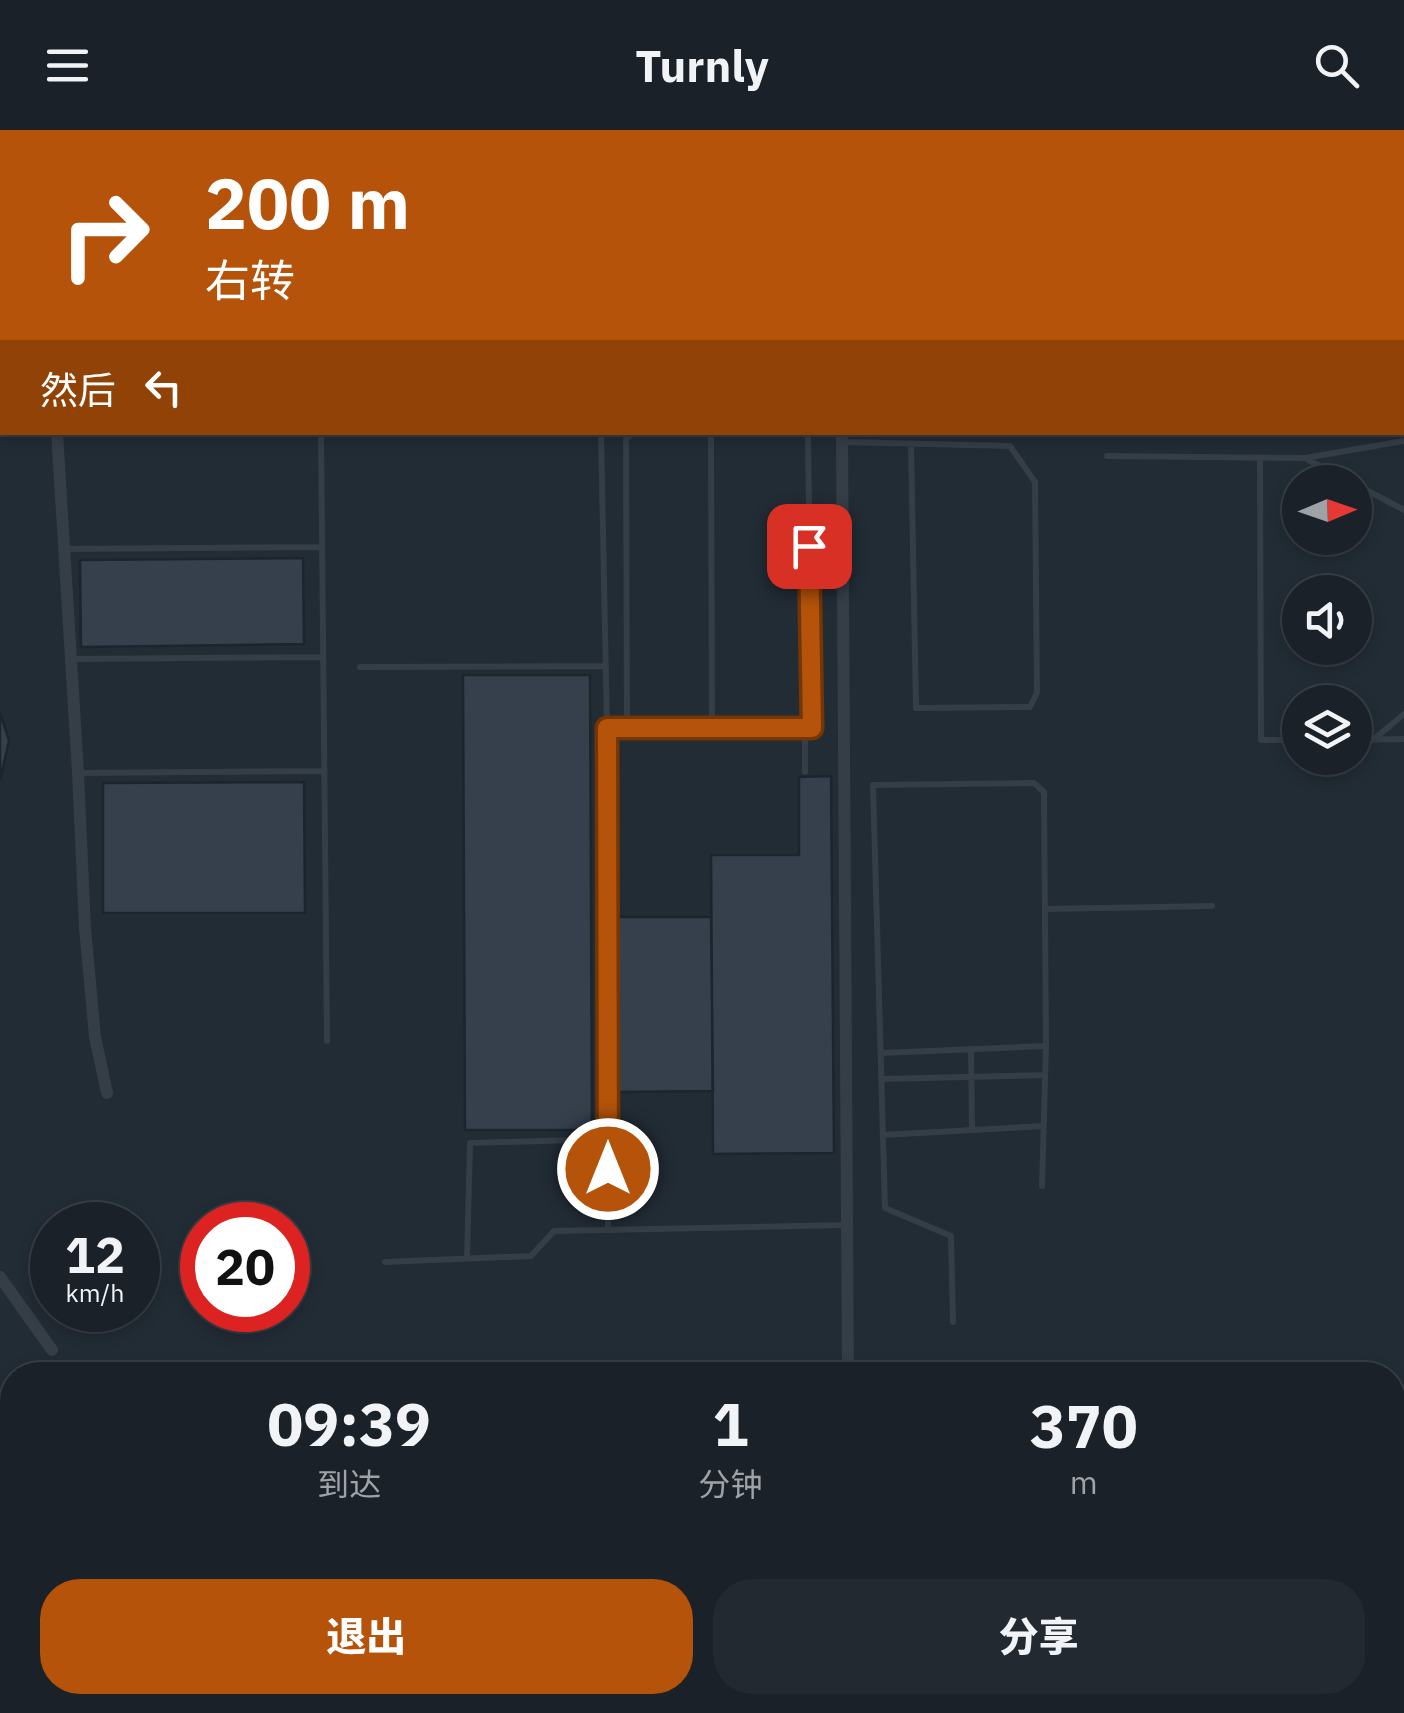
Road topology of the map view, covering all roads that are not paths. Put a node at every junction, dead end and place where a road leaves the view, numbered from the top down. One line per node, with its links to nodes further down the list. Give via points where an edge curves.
1 (57, 435): 17 (street)
2 (321, 435): 16 (lane)
3 (601, 435): 20 (lane)
4 (631, 435): 24 (lane)
5 (711, 435): 25 (lane)
6 (806, 435): 26 (lane, via 812,728)
7 (842, 438): 9 (lane); 48 (street)
8 (1404, 442): 12 (lane)
9 (911, 444): 9 (lane, via 1010,446 1035,482 1037,693 1030,707 916,708)
10 (1107, 456): 11 (lane)
11 (1260, 458): 12 (lane); 28 (lane, via 1261,740)
12 (1305, 458): 13 (lane)
13 (1318, 465)
14 (1372, 493): 15 (lane)
15 (1404, 510)
16 (322, 547): 17 (lane); 18 (lane)
17 (64, 550): 19 (street)
18 (323, 657): 19 (lane); 30 (lane)
19 (71, 660): 32 (street)
20 (604, 666): 21 (lane); 23 (lane)
21 (360, 667)
22 (1404, 714): 29 (lane)
23 (607, 728): 24 (lane); 46 (lane)
24 (627, 728): 25 (lane)
25 (712, 728): 26 (lane)
26 (804, 728): 31 (lane)
27 (1404, 738): 29 (lane)
28 (1282, 740)
29 (1372, 740)
30 (324, 771): 32 (lane); 35 (lane)
31 (804, 772)
32 (78, 774): 42 (street, via 95,1037)
33 (1212, 906): 34 (lane)
34 (1045, 909): 36 (lane); 38 (lane, via 1044,792 1034,782 873,785)
35 (326, 1041)
36 (1046, 1046): 37 (lane); 39 (lane)
37 (970, 1049): 38 (lane); 40 (lane)
38 (881, 1053): 41 (lane)
39 (1045, 1075): 40 (lane); 43 (lane)
40 (971, 1077): 41 (lane); 44 (lane)
41 (882, 1080): 45 (lane)
42 (108, 1092)
43 (1044, 1126): 44 (lane); 47 (lane)
44 (972, 1130): 45 (lane)
45 (883, 1135): 53 (lane, via 885,1208 951,1236)
46 (608, 1139): 49 (lane); 50 (lane, via 470,1143)
47 (1042, 1186)
48 (848, 1225): 49 (lane); 55 (street)
49 (608, 1230): 50 (lane, via 554,1231 531,1256)
50 (468, 1258): 51 (lane)
51 (385, 1262)
52 (0, 1277): 54 (street)
53 (953, 1322)
54 (52, 1350)
55 (848, 1362)

